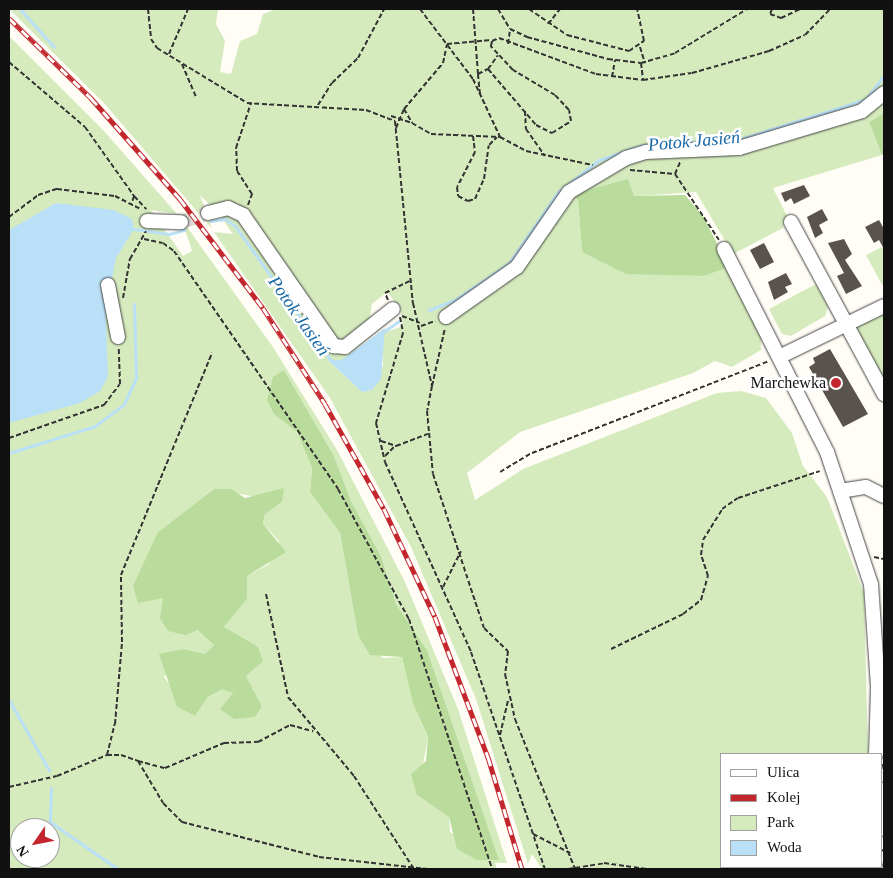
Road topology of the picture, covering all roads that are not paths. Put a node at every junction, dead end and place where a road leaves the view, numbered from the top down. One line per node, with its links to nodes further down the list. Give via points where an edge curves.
1 (884, 93): 10 (street, via 862,110 739,148 646,152 608,168 561,201 512,272)
2 (208, 213): 9 (street, via 228,208 238,212 334,346 345,347)
3 (181, 222): 5 (street)
4 (791, 222): 11 (street)
5 (148, 226)
6 (724, 249): 13 (street)
7 (108, 285): 12 (street)
8 (884, 306): 11 (street)
9 (393, 309)
10 (446, 317)
11 (844, 324): 13 (street); 14 (street)
12 (118, 338)
13 (781, 356): 15 (street)
14 (884, 393)
15 (840, 492): 16 (street, via 866,488); 17 (street, via 874,600)
16 (884, 496)
17 (876, 753)
18 (883, 810): 19 (street)
19 (884, 829)

